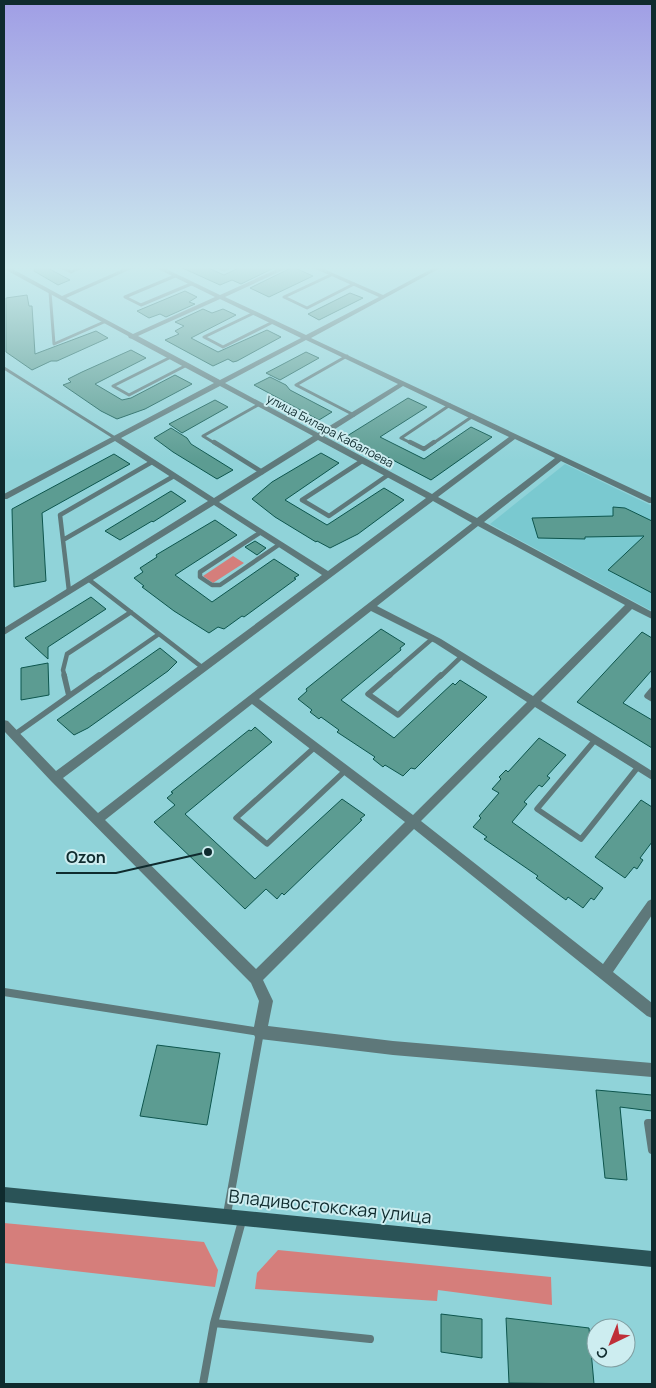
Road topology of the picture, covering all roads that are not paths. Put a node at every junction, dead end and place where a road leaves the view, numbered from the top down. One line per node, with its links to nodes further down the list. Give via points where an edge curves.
1 (53, 331): 2 (lane, via 54,344)
2 (84, 331)
3 (120, 331): 9 (street, улица Билара Кабалоева)
4 (145, 331): 9 (street)
5 (217, 331): 6 (lane, via 204,337 223,347)
6 (255, 331)
7 (291, 331): 10 (street)
8 (320, 331): 10 (street)
9 (131, 337): 12 (street, улица Билара Кабалоева)
10 (306, 338): 11 (street); 16 (street)
11 (347, 356): 15 (street); 19 (lane, via 296,385)
12 (169, 358): 13 (street, улица Билара Кабалоева); 13 (lane, via 113,386 129,395)
13 (185, 366): 16 (street, улица Билара Кабалоева)
14 (4, 368): 23 (lane)
15 (404, 383): 18 (street); 19 (street)
16 (218, 384): 17 (street, улица Билара Кабалоева); 23 (street)
17 (258, 405): 22 (street, улица Билара Кабалоева); 27 (lane, via 203,436)
18 (450, 405): 20 (street); 20 (lane, via 401,438 424,449)
19 (354, 415): 22 (street)
20 (473, 416): 21 (street)
21 (515, 436): 24 (street); 31 (street)
22 (319, 437): 25 (street, улица Билара Кабалоева); 27 (street)
23 (115, 438): 26 (street); 30 (street)
24 (560, 458): 33 (street); 34 (street)
25 (362, 461): 28 (street, улица Билара Кабалоева); 28 (lane, via 302,500 329,516)
26 (152, 462): 29 (street); 36 (lane, via 60,515)
27 (262, 472): 32 (street)
28 (388, 475): 31 (street, улица Билара Кабалоева)
29 (174, 476): 32 (street); 36 (lane)
30 (4, 496)
31 (431, 499): 34 (street, улица Билара Кабалоева); 38 (street)
32 (214, 501): 35 (street); 39 (street)
33 (652, 501)
34 (475, 522): 41 (street, улица Билара Кабалоева); 42 (street)
35 (261, 532): 37 (street); 37 (lane, via 200,572 200,577 212,585 220,585)
36 (63, 540): 40 (lane)
37 (280, 544): 38 (street)
38 (328, 575): 49 (street)
39 (88, 579): 40 (street); 43 (lane)
40 (69, 591): 45 (street)
41 (632, 605): 44 (street, улица Билара Кабалоева); 54 (street)
42 (370, 606): 47 (street); 52 (street)
43 (131, 612): 46 (lane); 51 (lane, via 67,654 63,670)
44 (652, 616)
45 (4, 632)
46 (159, 634): 49 (lane); 51 (lane)
47 (433, 638): 48 (street); 48 (lane, via 368,694 398,715)
48 (462, 656): 54 (street)
49 (203, 668): 62 (street)
50 (652, 690): 53 (lane, via 647,696)
51 (69, 696): 56 (lane)
52 (252, 699): 58 (street); 63 (street)
53 (652, 699)
54 (534, 702): 57 (street); 64 (street)
55 (4, 724): 56 (street)
56 (14, 734): 62 (street)
57 (596, 740): 59 (street); 59 (lane, via 537,808 581,839)
58 (315, 747): 60 (street); 60 (lane, via 236,818 267,844)
59 (638, 767): 61 (street)
60 (346, 770): 64 (street)
61 (652, 776)
62 (55, 778): 63 (street)
63 (97, 820): 67 (street)
64 (414, 822): 66 (street); 67 (street)
65 (652, 905): 66 (street)
66 (604, 972): 69 (street)
67 (256, 978): 70 (street, via 266,1001)
68 (4, 992): 70 (lane)
69 (652, 1011)
70 (260, 1032): 71 (street, via 393,1048); 75 (lane)
71 (652, 1070)
72 (652, 1123): 73 (lane, via 648,1123)
73 (652, 1150)
74 (4, 1194): 75 (main road, Владивостокская улица)
75 (235, 1217): 76 (main road, Владивостокская улица); 77 (lane)
76 (652, 1259)
77 (214, 1323): 78 (lane); 79 (lane)
78 (370, 1339)
79 (203, 1384)

